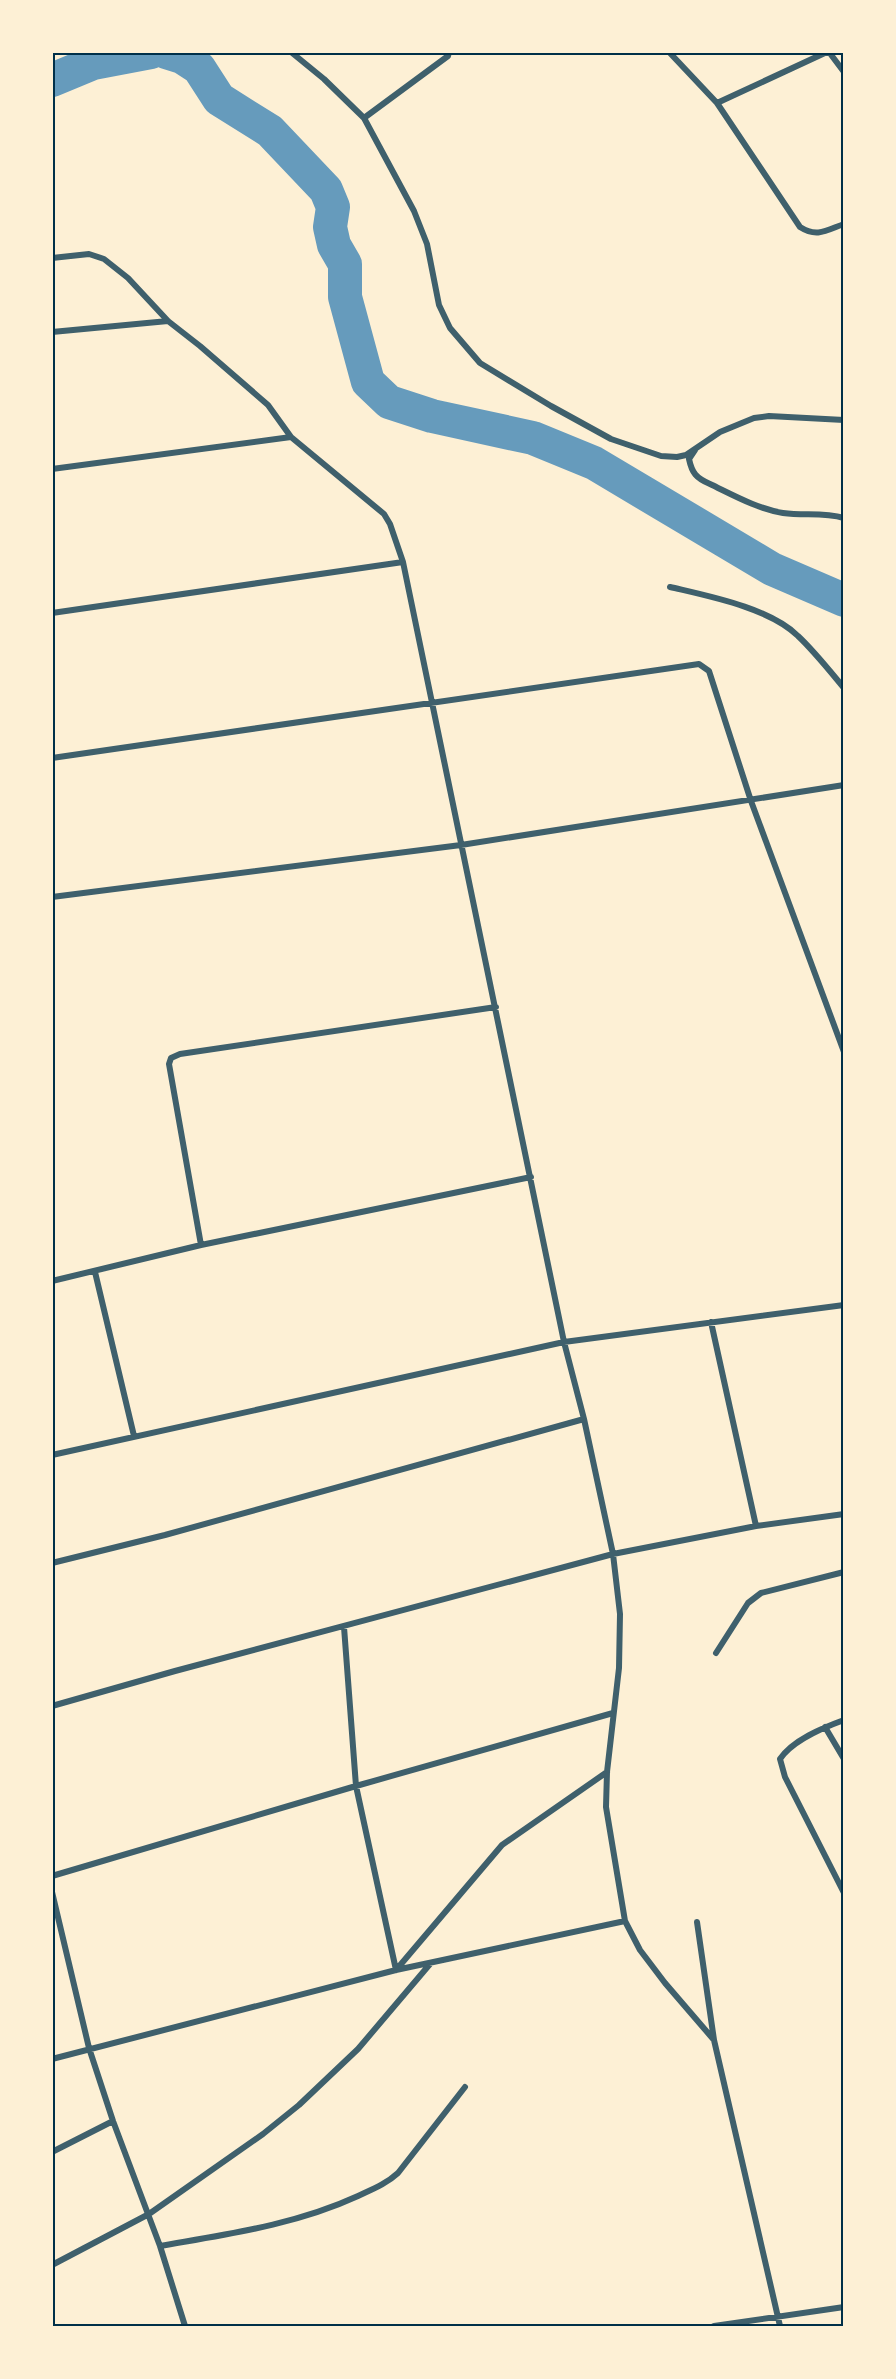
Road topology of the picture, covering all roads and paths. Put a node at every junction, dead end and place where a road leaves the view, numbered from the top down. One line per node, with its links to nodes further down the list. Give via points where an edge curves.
1 (291, 52): 7 (street)
2 (449, 52): 7 (street)
3 (669, 52): 6 (street)
4 (828, 52): 5 (street); 6 (street)
5 (843, 72)
6 (717, 103): 8 (street, via 800,227 809,233)
7 (364, 118): 14 (street, via 428,244 433,278 450,328 480,363 611,439 646,452 677,457)
8 (843, 224)
9 (52, 258): 10 (street, via 89,254 104,259 128,278)
10 (168, 321): 11 (street); 13 (street, via 268,405)
11 (52, 332)
12 (843, 420): 14 (street, via 754,418 720,432)
13 (291, 437): 15 (street); 17 (street, via 384,514)
14 (695, 449): 16 (street, via 689,459 700,480 770,510)
15 (52, 469)
16 (843, 518)
17 (403, 562): 19 (street); 21 (street)
18 (670, 586): 20 (street, via 733,603 797,634)
19 (52, 613)
20 (843, 688)
21 (432, 704): 22 (street); 24 (street, via 699,664 709,671); 25 (street)
22 (52, 758)
23 (843, 785): 24 (street)
24 (751, 801): 25 (street); 28 (street)
25 (461, 845): 26 (street); 27 (street)
26 (52, 897)
27 (496, 1007): 29 (street); 30 (street, via 171,1058)
28 (843, 1052)
29 (531, 1177): 30 (street); 35 (street)
30 (201, 1245): 31 (street)
31 (95, 1272): 32 (street); 37 (street)
32 (52, 1281)
33 (843, 1305): 34 (street)
34 (711, 1322): 35 (street); 40 (street)
35 (564, 1342): 36 (street); 37 (street)
36 (584, 1419): 41 (street); 42 (street)
37 (134, 1436): 38 (street)
38 (52, 1455)
39 (843, 1514): 40 (street)
40 (756, 1526): 41 (street)
41 (613, 1554): 44 (street); 47 (street, via 621,1641)
42 (52, 1563)
43 (843, 1572): 45 (street, via 761,1593 748,1603)
44 (344, 1627): 46 (street); 52 (street)
45 (716, 1653)
46 (52, 1706)
47 (613, 1713): 51 (street); 52 (street)
48 (843, 1720): 49 (street)
49 (825, 1727): 50 (street); 55 (street, via 785,1751 780,1759)
50 (843, 1759)
51 (607, 1772): 56 (street, via 606,1807); 59 (street, via 502,1845)
52 (356, 1786): 53 (street); 59 (street)
53 (52, 1876)
54 (52, 1892): 61 (street)
55 (843, 1893)
56 (625, 1921): 58 (street); 60 (street, via 640,1950)
57 (697, 1922): 60 (street)
58 (431, 1963): 59 (street); 66 (street, via 358,2049 299,2105)
59 (396, 1970): 61 (street)
60 (714, 2040): 70 (street)
61 (89, 2048): 62 (street); 64 (street)
62 (52, 2059)
63 (465, 2087): 67 (street, via 387,2183 340,2204 276,2225)
64 (113, 2121): 65 (street); 66 (street)
65 (52, 2152)
66 (149, 2214): 67 (street); 68 (street)
67 (160, 2246): 71 (street)
68 (52, 2265)
69 (843, 2307): 70 (street)
70 (777, 2316): 72 (street); 73 (street)
71 (185, 2326)
72 (714, 2326)
73 (780, 2326)

